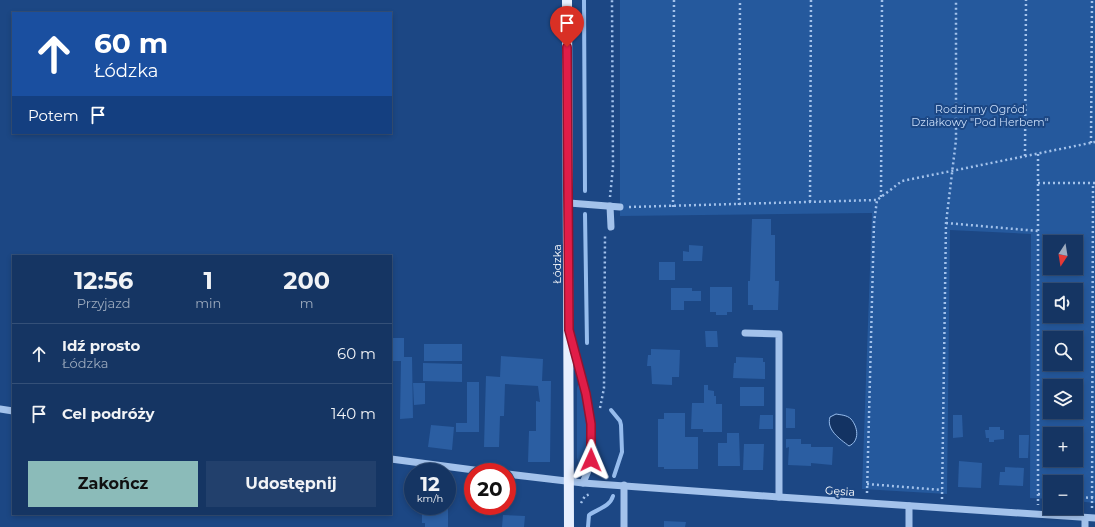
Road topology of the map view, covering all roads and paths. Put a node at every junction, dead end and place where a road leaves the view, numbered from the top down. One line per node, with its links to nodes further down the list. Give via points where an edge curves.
1 (567, 0): 20 (main road, Łódzka)
2 (612, 0): 22 (path, via 613,167)
3 (674, 0): 24 (path)
4 (740, 0): 21 (path)
5 (810, 0): 19 (path)
6 (882, 0): 17 (path)
7 (956, 0): 14 (path, via 956,140)
8 (1026, 0): 13 (path)
9 (1092, 0): 11 (path)
10 (1095, 142): 11 (path)
11 (1091, 143): 12 (path)
12 (1038, 154): 13 (path); 15 (path)
13 (1025, 156): 14 (path)
14 (952, 171): 17 (path, via 902,181); 25 (path)
15 (1038, 183): 16 (path); 27 (path)
16 (1094, 183): 46 (path)
17 (880, 197): 18 (path)
18 (877, 200): 19 (path); 39 (path, via 874,223)
19 (810, 202): 21 (path)
20 (569, 203): 22 (street); 28 (main road, Łódzka)
21 (739, 205): 24 (path)
22 (610, 206): 23 (street); 26 (street)
23 (620, 207): 24 (path)
24 (673, 207)
25 (946, 224): 27 (path); 41 (path)
26 (611, 228): 32 (path, via 604,237 604,388)
27 (1038, 231): 42 (path)
28 (569, 330): 36 (main road, Łódzka); 37 (street, via 591,424 591,460)
29 (744, 333): 44 (street, via 779,334)
30 (0, 409): 31 (street)
31 (12, 411)
32 (600, 411)
33 (392, 459): 34 (street)
34 (464, 469)
35 (516, 475): 36 (street, Gęsia)
36 (569, 481): 37 (street, Gęsia); 53 (main road, Łódzka)
37 (583, 483): 38 (street, Gęsia)
38 (597, 484): 40 (street, Gęsia); 49 (path, via 596,492 585,496)
39 (867, 484): 41 (path); 47 (path)
40 (624, 485): 44 (street, Gęsia); 54 (street)
41 (942, 490): 50 (path)
42 (1038, 494): 43 (path); 51 (path)
43 (1043, 494)
44 (779, 497): 47 (street, Gęsia)
45 (1083, 497): 46 (path)
46 (1094, 498): 52 (path)
47 (866, 503): 48 (street, Gęsia)
48 (909, 506): 50 (street, Gęsia); 55 (street)
49 (580, 508)
50 (942, 508): 51 (street, Gęsia)
51 (1038, 514): 52 (street, Gęsia)
52 (1090, 518): 56 (street)
53 (569, 527)
54 (624, 527)
55 (909, 527)
56 (1085, 527)

